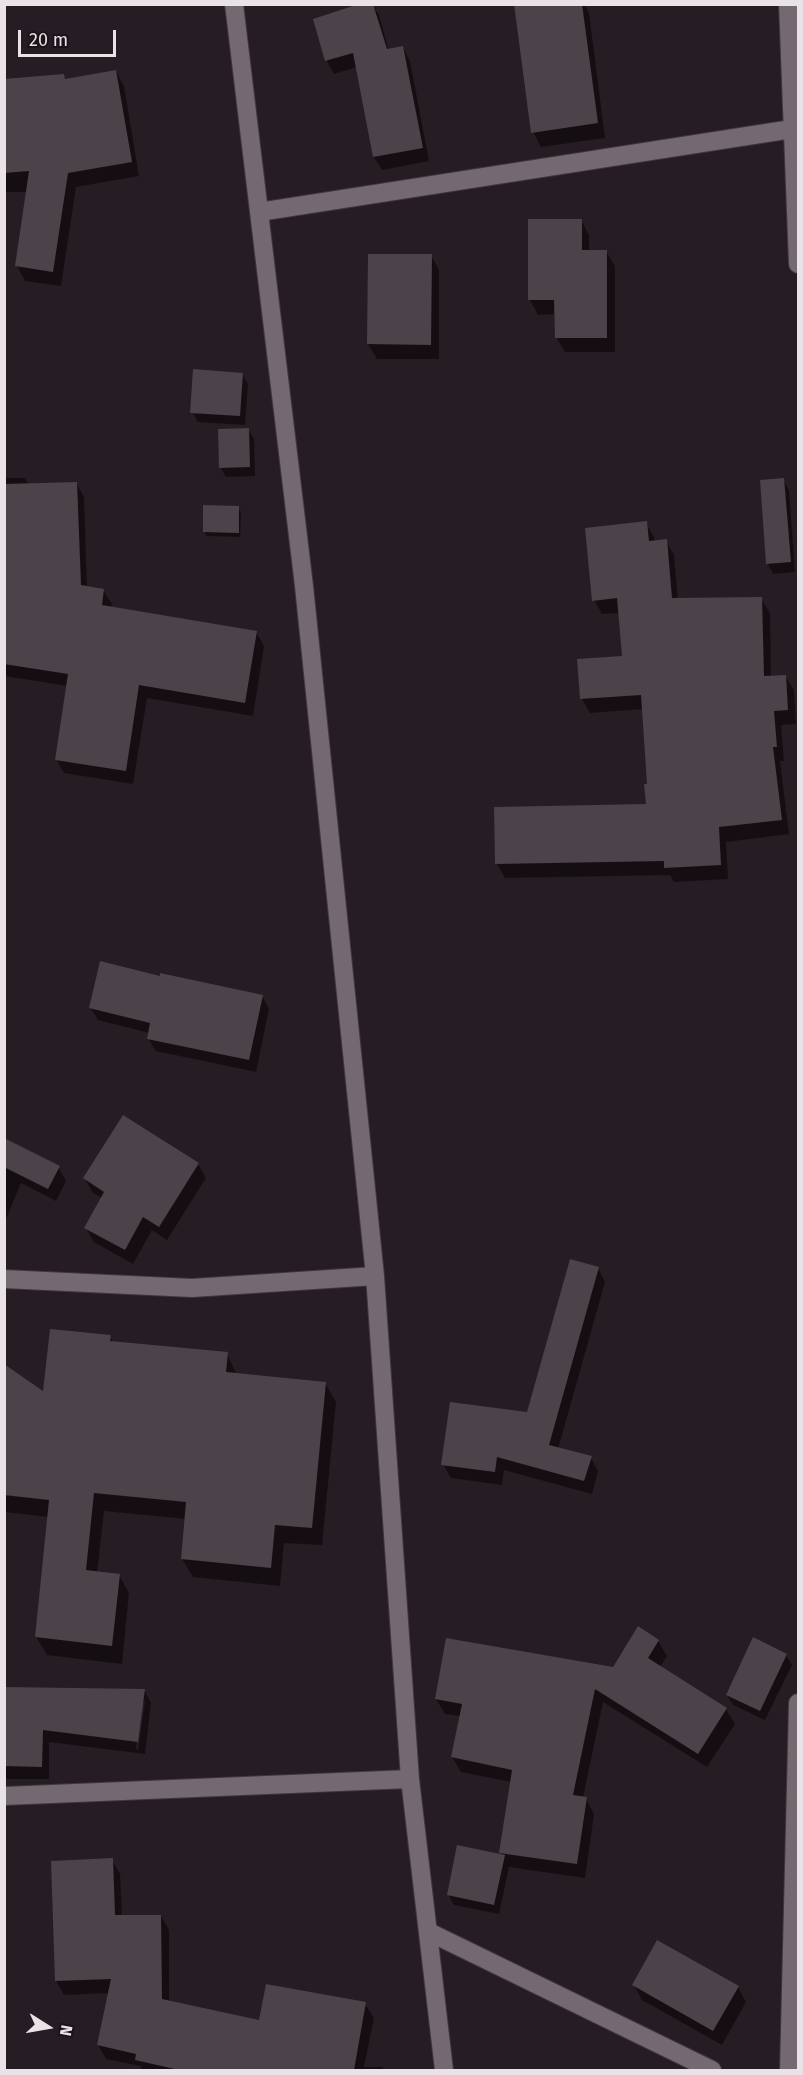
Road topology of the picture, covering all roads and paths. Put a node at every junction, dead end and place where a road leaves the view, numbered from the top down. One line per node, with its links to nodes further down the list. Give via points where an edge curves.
1 (234, 4): 4 (street)
2 (788, 4): 3 (street)
3 (792, 129): 4 (street); 5 (street)
4 (259, 212): 6 (street, via 304,586)
5 (798, 264)
6 (375, 1276): 7 (street, via 192,1288); 9 (street)
7 (4, 1279)
8 (798, 1703): 14 (street)
9 (410, 1779): 10 (street); 11 (street)
10 (4, 1796)
11 (429, 1932): 12 (street); 13 (street)
12 (444, 2070)
13 (712, 2070)
14 (789, 2070)

